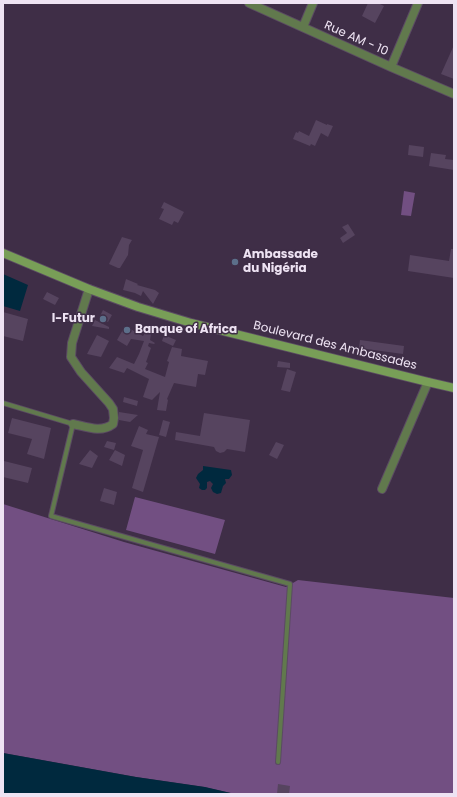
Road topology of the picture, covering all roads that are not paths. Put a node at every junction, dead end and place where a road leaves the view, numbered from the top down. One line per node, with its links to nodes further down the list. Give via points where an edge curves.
1 (249, 3): 4 (street, Rue AM - 10)
2 (313, 3): 4 (street)
3 (418, 3): 5 (street)
4 (303, 28): 5 (street, Rue AM - 10)
5 (390, 68): 6 (street, Rue AM - 10)
6 (454, 94)
7 (5, 252): 8 (main road, Boulevard des Ambassades)
8 (89, 289): 9 (main road, Boulevard des Ambassades, via 191,323); 12 (street, via 72,343 71,357 109,403 114,418 113,424 101,430)
9 (428, 382): 10 (main road, Boulevard des Ambassades); 13 (street)
10 (454, 388)
11 (3, 403): 12 (lane)
12 (73, 424): 14 (lane, via 51,516 290,584)
13 (382, 489)
14 (278, 762)

